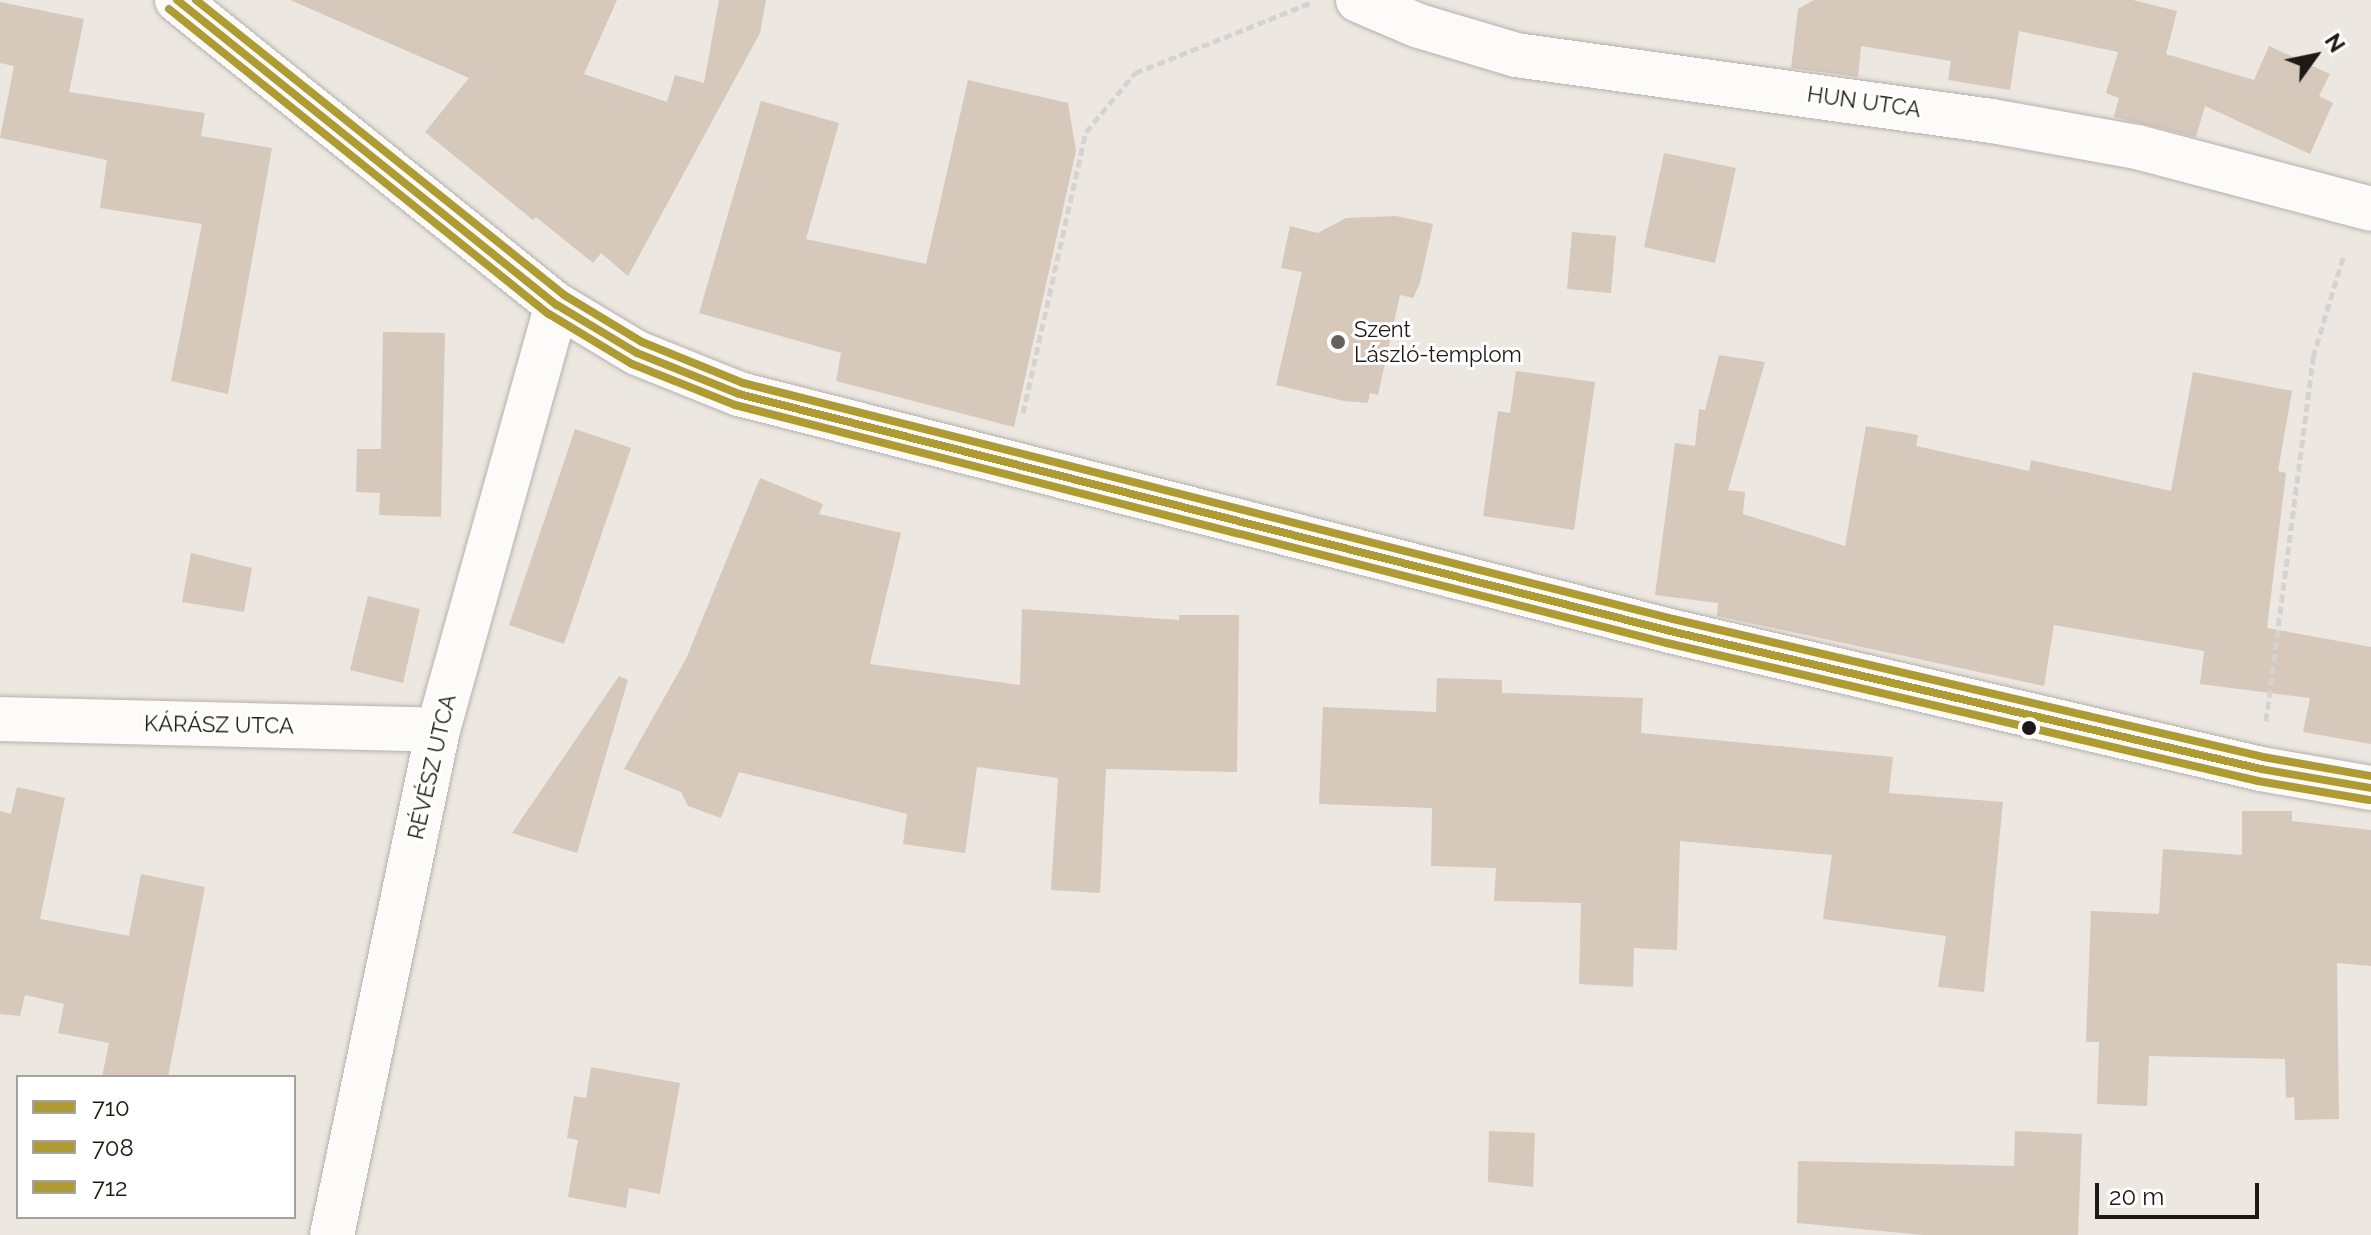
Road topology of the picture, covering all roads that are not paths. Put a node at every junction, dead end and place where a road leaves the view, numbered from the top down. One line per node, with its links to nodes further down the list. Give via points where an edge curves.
1 (177, 0): 4 (street)
2 (1358, 0): 3 (street, HUN UTCA, via 1419,26 1516,55 1992,121 2137,147)
3 (2365, 205)
4 (557, 305): 6 (street, RÉVÉSZ UTCA); 7 (street, via 637,353 739,394 1670,631 2261,769)
5 (0, 719): 6 (street, KÁRÁSZ UTCA)
6 (438, 730): 8 (street, RÉVÉSZ UTCA)
7 (2371, 788)
8 (332, 1235)

